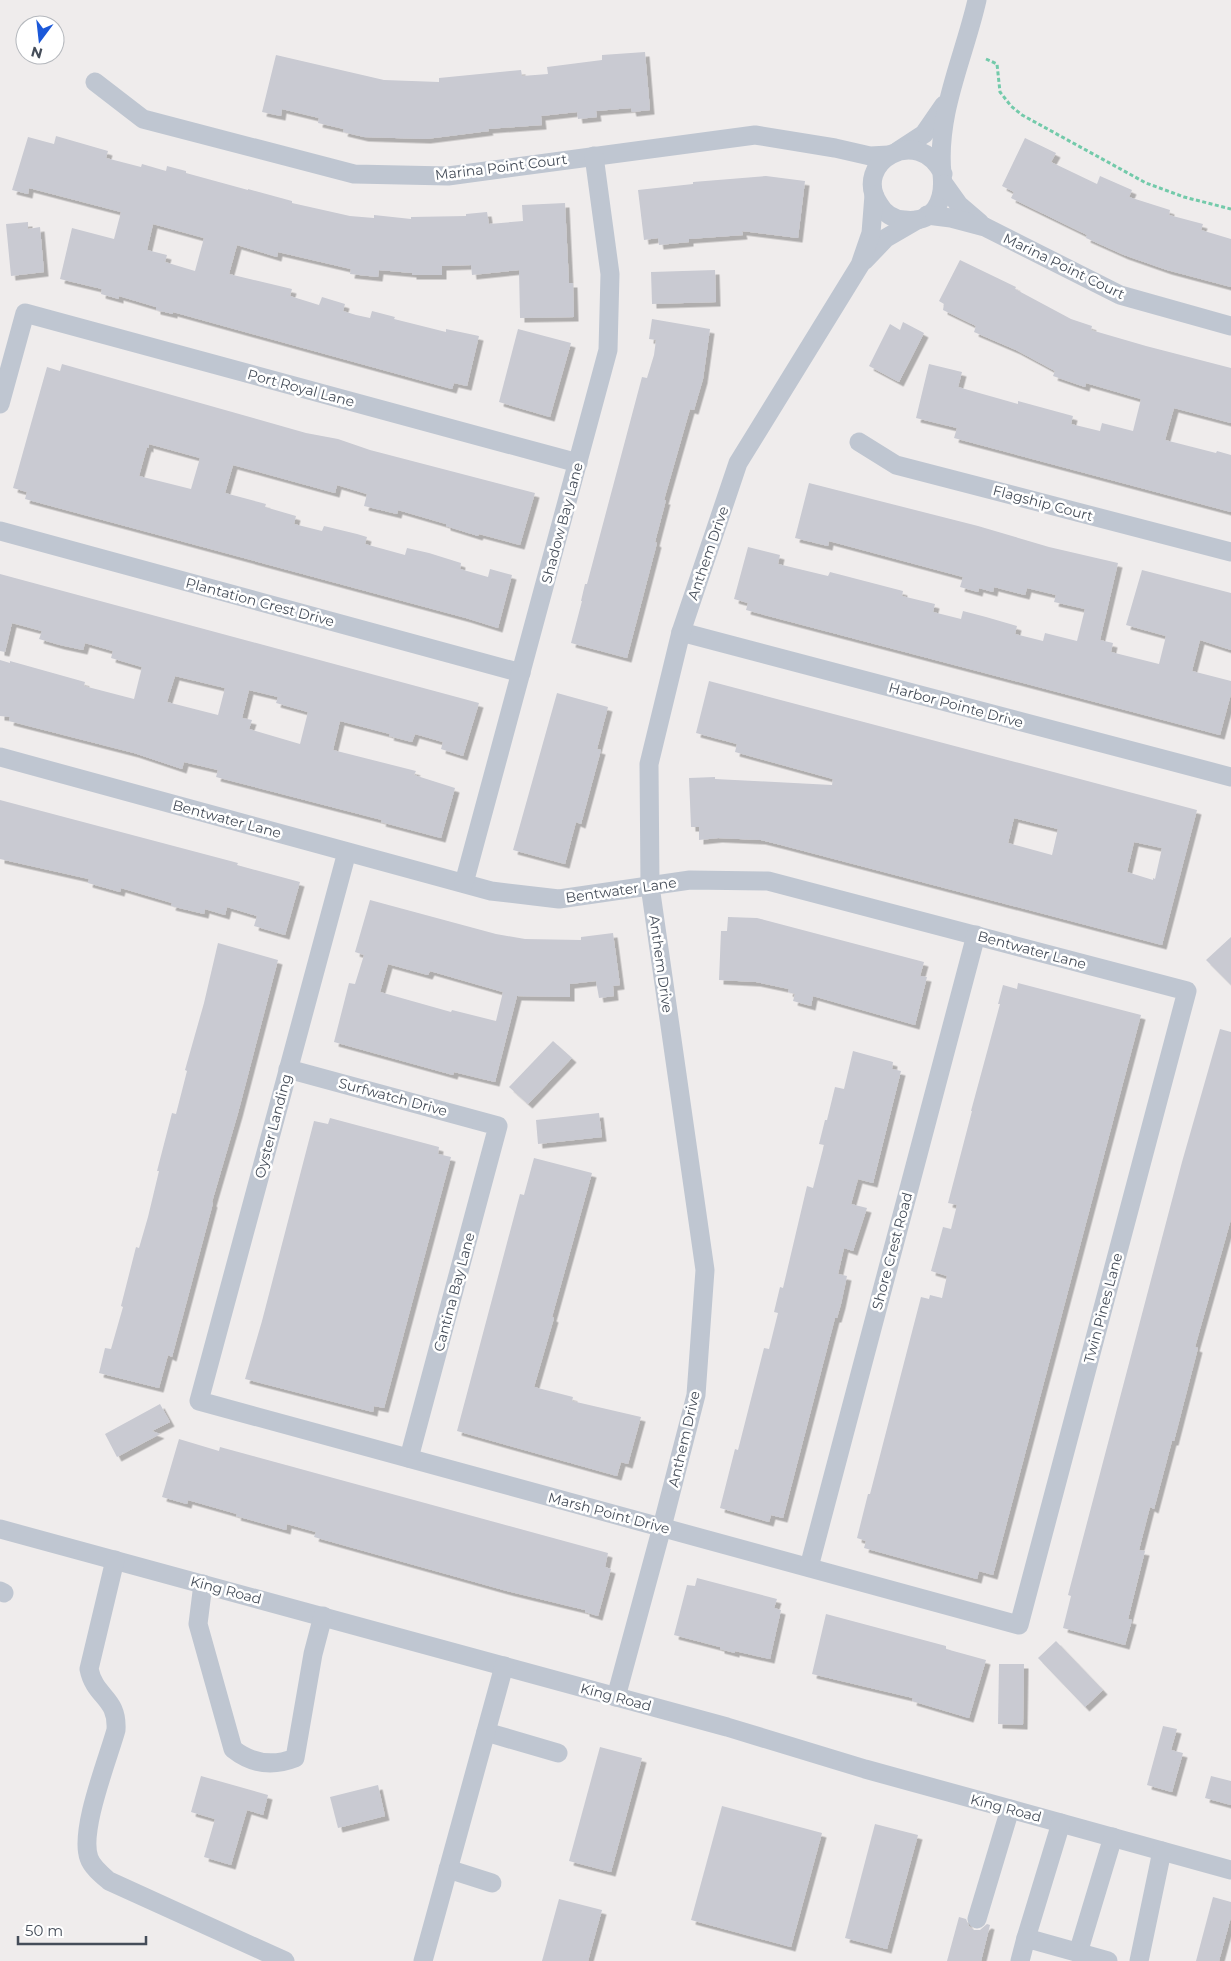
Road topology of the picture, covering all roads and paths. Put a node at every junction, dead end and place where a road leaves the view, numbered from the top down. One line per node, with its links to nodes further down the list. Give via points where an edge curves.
1 (977, 0): 4 (street)
2 (986, 60): 10 (path, via 997,64 1000,92 1022,115 1146,183)
3 (95, 82): 7 (street, Marina Point Court, via 143,119 354,174 448,176)
4 (948, 98): 6 (street, via 924,134); 8 (street, via 941,141)
5 (835, 148): 6 (street, Marina Point Court, via 870,156); 7 (street, Marina Point Court, via 755,136); 9 (street, via 863,171)
6 (894, 153): 8 (street, via 916,150 925,154 933,159); 9 (street, via 877,168)
7 (594, 156): 17 (street, Shadow Bay Lane, via 610,274 608,350)
8 (943, 179): 11 (street, via 940,202); 12 (street, Marina Point Court, via 959,205)
9 (873, 190): 11 (street, via 884,211 891,216 909,221); 13 (street, Anthem Drive, via 871,233)
10 (1231, 209)
11 (923, 217): 12 (street, Marina Point Court, via 951,218); 13 (street, Anthem Drive, via 886,238)
12 (985, 226): 14 (street, Marina Point Court, via 1120,295)
13 (860, 265): 20 (street, Anthem Drive, via 738,463)
14 (1231, 326)
15 (0, 404): 17 (street, Port Royal Lane, via 24,312)
16 (859, 442): 19 (street, Flagship Court, via 896,465)
17 (578, 463): 21 (street, Shadow Bay Lane)
18 (0, 531): 21 (street, Plantation Crest Drive)
19 (1231, 552)
20 (681, 632): 23 (street, Harbor Pointe Drive); 26 (street, Anthem Drive, via 649,764)
21 (521, 673): 25 (street, Shadow Bay Lane)
22 (0, 757): 24 (street, Bentwater Lane)
23 (1231, 777)
24 (347, 852): 25 (street, Bentwater Lane); 29 (street, Oyster Landing)
25 (464, 884): 26 (street, Bentwater Lane, via 490,891 559,899)
26 (650, 886): 27 (street, Bentwater Lane, via 690,880 768,881); 33 (street, Anthem Drive, via 705,1270 696,1395)
27 (976, 935): 28 (street, Bentwater Lane); 36 (street, Shore Crest Road)
28 (1187, 991): 39 (street, Twin Pines Lane)
29 (288, 1069): 30 (street, Surfwatch Drive); 31 (street, Oyster Landing)
30 (498, 1126): 32 (street, Cantina Bay Lane)
31 (199, 1400): 32 (street, Marsh Point Drive)
32 (409, 1458): 33 (street, Marsh Point Drive)
33 (662, 1527): 36 (street, Marsh Point Drive); 41 (street, Anthem Drive)
34 (0, 1529): 35 (street, King Road)
35 (114, 1560): 37 (street, King Road); 54 (street, via 89,1669 92,1681 111,1703 117,1716 116,1730 90,1815 89,1858 109,1881)
36 (809, 1567): 39 (street, Marsh Point Drive)
37 (203, 1584): 38 (street, King Road); 38 (street, via 198,1624 233,1749 244,1758 281,1764 295,1758 312,1654)
38 (323, 1616): 40 (street, King Road)
39 (1019, 1625)
40 (504, 1666): 41 (street, King Road); 42 (street)
41 (616, 1697): 44 (street, King Road)
42 (486, 1732): 43 (street); 48 (street)
43 (558, 1753)
44 (1010, 1809): 45 (street, King Road); 51 (street)
45 (1061, 1823): 46 (street, King Road); 52 (street)
46 (1113, 1837): 47 (street, King Road); 53 (street)
47 (1162, 1851): 49 (street, King Road); 58 (street)
48 (448, 1869): 50 (street); 55 (street)
49 (1231, 1870)
50 (492, 1882)
51 (977, 1919)
52 (1026, 1938): 53 (street); 56 (street)
53 (1078, 1953): 57 (street)
54 (284, 1961)
55 (423, 1961)
56 (1020, 1961)
57 (1108, 1961)
58 (1139, 1961)

